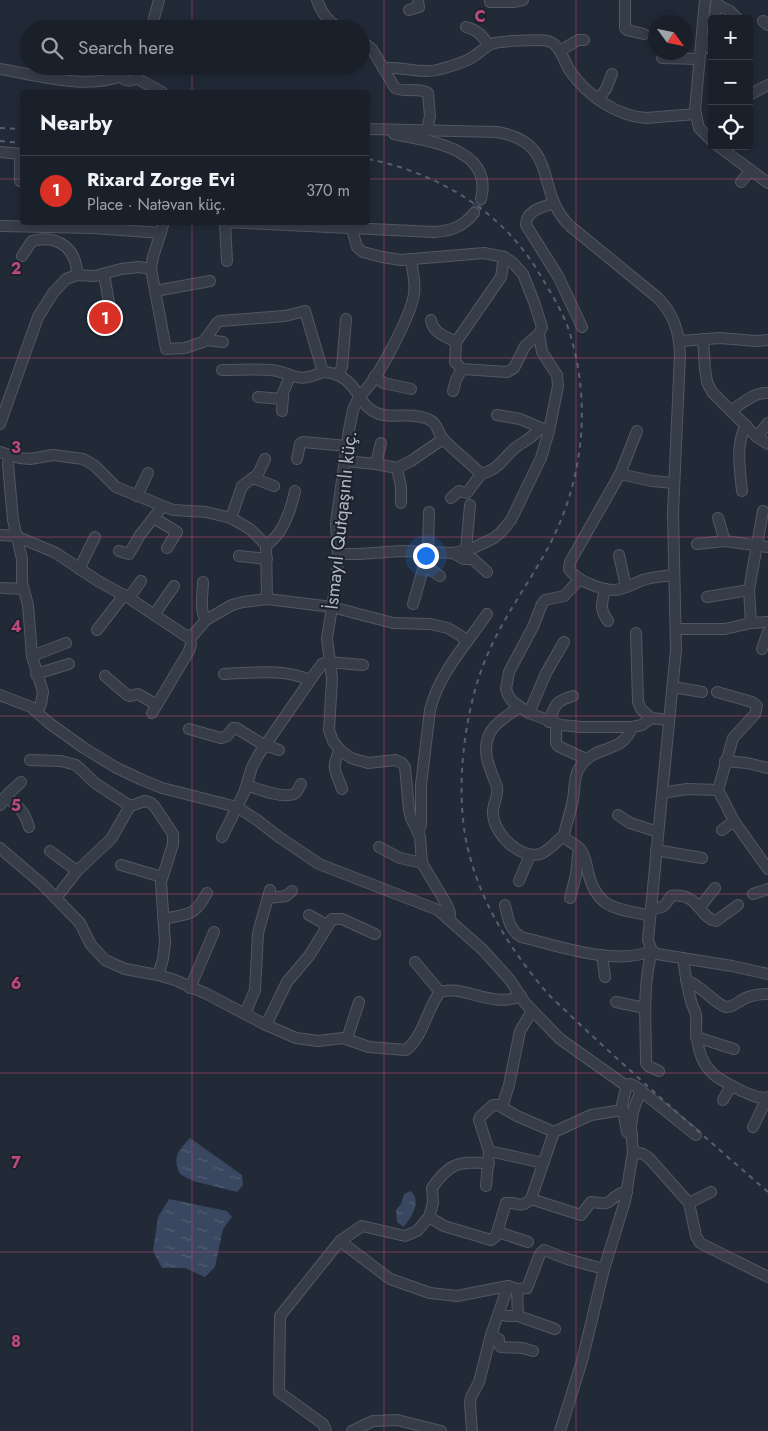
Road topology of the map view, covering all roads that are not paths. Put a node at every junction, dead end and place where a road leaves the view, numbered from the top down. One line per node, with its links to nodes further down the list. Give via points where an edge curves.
1 (160, 0): 12 (street)
2 (317, 0): 13 (street)
3 (418, 0): 9 (street, via 419,7)
4 (523, 0): 7 (street)
5 (625, 0): 15 (street, via 625,28)
6 (705, 0): 21 (street)
7 (490, 2)
8 (716, 2): 10 (street); 11 (street)
9 (409, 10)
10 (714, 15)
11 (734, 15)
12 (154, 20)
13 (329, 20)
14 (466, 28): 17 (street, via 475,29)
15 (644, 34)
16 (584, 40): 19 (street)
17 (489, 45): 19 (street, via 547,40); 22 (street, via 471,58 437,70)
18 (370, 48): 22 (street)
19 (560, 51): 34 (street, via 570,71)
20 (693, 59): 21 (street)
21 (699, 59): 35 (street)
22 (383, 68): 37 (street, via 395,88 428,93 430,116)
23 (0, 69): 24 (street)
24 (20, 72)
25 (612, 74): 34 (street)
26 (42, 75): 27 (street, via 90,82 111,80)
27 (117, 75)
28 (123, 75): 30 (street, via 129,81)
29 (138, 75): 30 (street)
30 (136, 78): 32 (street)
31 (768, 86): 33 (street)
32 (158, 90)
33 (753, 93)
34 (598, 99): 35 (street, via 613,109 638,118)
35 (696, 114): 38 (street, via 699,128)
36 (371, 129): 37 (street); 39 (street)
37 (426, 130): 39 (street); 47 (street, via 497,132 517,137 537,154)
38 (708, 137)
39 (416, 138): 46 (street, via 442,144 471,161 482,181)
40 (724, 150): 43 (street)
41 (0, 152): 42 (street)
42 (20, 154)
43 (751, 170): 44 (street); 45 (street)
44 (741, 182)
45 (768, 183)
46 (481, 199)
47 (554, 203): 67 (street, via 531,212 526,225 558,276); 72 (street, via 570,226 667,308 676,324)
48 (474, 213): 53 (street, via 464,224 447,231)
49 (163, 225): 54 (street)
50 (224, 225): 58 (street)
51 (267, 225): 53 (street)
52 (0, 226): 54 (street, via 93,228)
53 (352, 229): 57 (street, via 357,247 363,252)
54 (161, 234): 59 (street)
55 (22, 256): 61 (street, via 32,241 58,241 73,254)
56 (504, 256): 57 (street, via 484,253); 68 (street, via 523,274 542,327); 74 (street, via 501,276)
57 (411, 259): 80 (street, via 414,296 406,318)
58 (227, 261)
59 (151, 268): 60 (street, via 121,269); 63 (street)
60 (104, 274): 61 (street); 64 (street)
61 (77, 276): 87 (street, via 66,279 38,316)
62 (210, 281): 63 (street)
63 (155, 291): 70 (street, via 166,349 185,348)
64 (110, 309)
65 (346, 319): 78 (street, via 342,367)
66 (431, 320): 74 (street, via 436,332)
67 (582, 327)
68 (539, 334): 75 (street, via 525,346 514,368 507,372); 94 (street, via 542,352 557,375 558,386)
69 (703, 339): 71 (street); 72 (street); 89 (street, via 707,382 712,392)
70 (206, 340): 73 (street); 77 (street, via 220,321 285,316 304,311)
71 (768, 340)
72 (680, 341): 111 (street)
73 (223, 342)
74 (456, 342): 75 (street, via 455,362)
75 (462, 369): 82 (street)
76 (222, 370): 79 (street, via 270,370)
77 (323, 372): 78 (street); 79 (street, via 299,379)
78 (338, 375): 84 (street, via 351,384)
79 (290, 376): 86 (street)
80 (374, 377): 81 (street, via 384,383); 84 (street)
81 (411, 389)
82 (453, 391)
83 (768, 393): 89 (street, via 752,398)
84 (359, 396): 97 (street, via 364,404 386,417 414,415 428,419 438,427); 100 (street, İsmayıl Qutqaşınlı küç., via 353,410)
85 (258, 398): 86 (street)
86 (283, 399): 88 (street)
87 (3, 403): 92 (street)
88 (282, 410)
89 (731, 411): 93 (street)
90 (497, 415): 94 (street, via 520,419)
91 (768, 423): 96 (street)
92 (0, 424)
93 (746, 425): 96 (street); 114 (street, via 738,452)
94 (544, 430): 108 (street, via 515,448 496,469); 135 (street, via 541,458 511,520 494,538)
95 (637, 431): 109 (street)
96 (757, 437): 99 (street)
97 (443, 439): 106 (street); 108 (street)
98 (381, 443): 105 (street)
99 (768, 444)
100 (347, 446): 103 (street, via 303,442); 104 (street, İsmayıl Qutqaşınlı küç.)
101 (5, 453): 115 (street, via 30,459 53,455 83,459 94,465 116,487); 126 (street)
102 (265, 459): 110 (street)
103 (297, 459)
104 (344, 461): 105 (street); 138 (street, İsmayıl Qutqaşınlı küç., via 336,523)
105 (376, 464): 106 (street)
106 (397, 468): 117 (street)
107 (148, 473): 115 (street)
108 (481, 474): 116 (street, via 467,493 459,491)
109 (620, 474): 111 (street); 147 (street, via 570,562 569,570)
110 (253, 478): 112 (street); 123 (street, via 242,486)
111 (674, 483): 145 (street)
112 (274, 486)
113 (294, 491): 130 (street, via 282,527)
114 (742, 491)
115 (137, 496): 119 (street)
116 (450, 498)
117 (401, 503)
118 (470, 505): 135 (street)
119 (162, 507): 122 (street); 123 (street)
120 (763, 511): 131 (street)
121 (429, 512): 136 (street)
122 (154, 518): 133 (street, via 177,532); 134 (street, via 129,554)
123 (231, 518): 130 (street)
124 (718, 518): 128 (street)
125 (1, 535): 126 (street)
126 (16, 536): 143 (street, via 56,553); 153 (street, via 22,559)
127 (96, 537): 143 (street)
128 (725, 541): 129 (street); 131 (street)
129 (697, 544)
130 (266, 545): 141 (street)
131 (756, 545): 132 (street); 155 (street)
132 (768, 547)
133 (167, 548)
134 (120, 550)
135 (466, 550): 137 (street)
136 (428, 552): 137 (street); 138 (street); 142 (street)
137 (453, 553): 144 (street, via 472,559)
138 (338, 554): 160 (street, İsmayıl Qutqaşınlı küç.)
139 (619, 554): 151 (street)
140 (238, 556): 141 (street)
141 (267, 560): 158 (street)
142 (425, 566): 146 (street); 159 (street)
143 (79, 569): 156 (street)
144 (487, 572)
145 (674, 575): 151 (street); 167 (street)
146 (440, 576)
147 (580, 579): 154 (street); 189 (street, via 564,596 545,600 513,663 506,689 512,701)
148 (141, 581): 156 (street)
149 (203, 582): 163 (street, via 202,607)
150 (174, 586): 162 (street)
151 (626, 586): 154 (street)
152 (3, 588): 153 (street)
153 (23, 589): 176 (street, via 28,605)
154 (605, 589): 164 (street, via 601,607)
155 (749, 590): 157 (street); 166 (street)
156 (127, 596): 162 (street); 168 (street)
157 (707, 597)
158 (267, 599): 160 (street); 163 (street, via 232,605)
159 (413, 604)
160 (332, 607): 172 (street, via 393,623 448,628); 177 (street, İsmayıl Qutqaşınlı küç., via 327,638)
161 (487, 614): 172 (street)
162 (154, 615): 171 (street)
163 (206, 620): 171 (street)
164 (608, 621)
165 (768, 622): 166 (street)
166 (751, 623): 167 (street, via 725,629)
167 (676, 629): 184 (street)
168 (97, 630)
169 (768, 632): 175 (street)
170 (636, 633): 192 (street, via 638,702)
171 (190, 636): 182 (street, via 189,651 154,709 138,694 127,695)
172 (467, 642): 219 (street, via 445,672 433,698)
173 (564, 642): 191 (street, via 546,672)
174 (66, 643): 176 (street)
175 (762, 649)
176 (32, 656): 180 (street)
177 (328, 662): 179 (street); 183 (street, via 322,664); 199 (street, İsmayıl Qutqaşınlı küç., via 332,684 329,730)
178 (69, 664): 180 (street)
179 (363, 665)
180 (36, 674): 190 (street, via 43,692)
181 (224, 674): 183 (street, via 272,671)
182 (105, 676)
183 (310, 680): 197 (street)
184 (673, 687): 185 (street); 193 (street)
185 (702, 692)
186 (717, 692): 202 (street, via 757,706 755,714 734,738)
187 (0, 695): 190 (street)
188 (573, 696): 194 (street, via 554,706)
189 (520, 707): 191 (street); 228 (street, via 495,726 486,748 497,788 493,814 496,825 509,844)
190 (36, 711): 205 (street, via 115,767)
191 (529, 713): 194 (street)
192 (650, 718): 193 (street); 195 (street, via 642,725)
193 (669, 720): 210 (street)
194 (553, 723): 195 (street, via 568,727); 200 (street, via 558,746)
195 (632, 727): 200 (street, via 620,744)
196 (189, 729): 197 (street, via 221,738 236,728)
197 (264, 745): 198 (street); 207 (street)
198 (279, 750)
199 (340, 750): 208 (street, via 334,768); 219 (street, via 361,762 396,760 402,763 411,818)
200 (586, 759): 221 (street, via 576,774)
201 (30, 760): 213 (street, via 76,765 95,783)
202 (726, 761): 203 (street); 209 (street)
203 (768, 768)
204 (22, 782): 211 (street)
205 (150, 783): 212 (street); 214 (street)
206 (301, 784): 207 (street, via 293,794 277,794)
207 (247, 785): 214 (street)
208 (342, 789)
209 (718, 790): 210 (street, via 687,789); 216 (street)
210 (662, 793): 220 (street)
211 (3, 801): 217 (street, via 19,806)
212 (145, 801): 213 (street); 234 (street, via 156,807 173,834)
213 (130, 806): 233 (street, via 111,839)
214 (237, 807): 222 (street); 249 (street, via 319,864 438,910)
215 (618, 815): 220 (street, via 630,823)
216 (734, 821): 218 (street); 232 (street)
217 (29, 827)
218 (722, 830)
219 (418, 832): 230 (street)
220 (658, 832): 226 (street)
221 (564, 834): 225 (street, via 565,839); 228 (street, via 545,851)
222 (222, 837)
223 (379, 847): 230 (street, via 400,858)
224 (0, 848): 241 (street)
225 (580, 849): 242 (street); 246 (street, via 593,889 604,903)
226 (656, 850): 229 (street); 246 (street)
227 (50, 851): 233 (street)
228 (530, 855): 235 (street)
229 (702, 858)
230 (422, 863): 249 (street, via 450,913)
231 (121, 865): 234 (street)
232 (768, 869)
233 (78, 871): 241 (street)
234 (162, 877): 248 (street)
235 (519, 881)
236 (715, 888): 245 (street)
237 (768, 889): 240 (street)
238 (292, 891): 269 (street, via 286,896 269,894 258,934 255,990)
239 (207, 893): 248 (street, via 197,910)
240 (753, 894)
241 (56, 898): 258 (street, via 80,923 91,945 104,960 125,969)
242 (570, 898)
243 (505, 905): 254 (street, via 510,927 521,937)
244 (738, 905): 245 (street, via 716,921 710,920)
245 (700, 907): 246 (street, via 694,901 675,895 662,908)
246 (650, 912): 253 (street, via 648,940)
247 (309, 915): 250 (street)
248 (164, 919): 258 (street, via 165,952)
249 (450, 920): 264 (street, via 490,958)
250 (327, 925): 252 (street, via 332,919 342,919); 270 (street, via 309,956 287,982)
251 (214, 932): 261 (street)
252 (375, 934)
253 (652, 951): 254 (street, via 635,956); 255 (street); 267 (street)
254 (602, 955): 259 (street)
255 (683, 958): 257 (street); 260 (street)
256 (415, 962): 262 (street)
257 (768, 974)
258 (158, 975): 261 (street)
259 (605, 977)
260 (686, 980): 263 (street, via 727,1007 749,996); 271 (street, via 696,1016)
261 (190, 988): 269 (street)
262 (440, 992): 264 (street, via 501,1000); 272 (street, via 414,1044 406,1050 369,1047)
263 (768, 994)
264 (521, 996): 268 (street)
265 (359, 1002): 272 (street)
266 (616, 1002): 267 (street)
267 (645, 1008): 274 (street, via 646,1063)
268 (532, 1011): 275 (street, via 560,1039); 280 (street, via 520,1031)
269 (245, 1014): 270 (street)
270 (266, 1025): 272 (street, via 312,1041)
271 (696, 1037): 273 (street); 276 (street, via 704,1065 714,1076)
272 (347, 1039)
273 (734, 1049)
274 (659, 1071)
275 (625, 1085): 277 (street, via 631,1084); 281 (street)
276 (731, 1086): 278 (street, via 758,1097); 279 (street)
277 (641, 1090): 284 (street, via 633,1111); 285 (street)
278 (768, 1097): 282 (street)
279 (723, 1100)
280 (502, 1107): 283 (street); 286 (street, via 493,1105 479,1120)
281 (622, 1110): 283 (street, via 591,1115); 284 (street, via 627,1132)
282 (753, 1127)
283 (554, 1132): 289 (street)
284 (632, 1135): 287 (street)
285 (696, 1135)
286 (489, 1151): 288 (street); 289 (street)
287 (632, 1152): 292 (street); 294 (street, via 649,1158)
288 (489, 1163): 290 (street); 295 (street, via 453,1165 432,1188 433,1203)
289 (543, 1163): 293 (street)
290 (486, 1186)
291 (711, 1192): 294 (street)
292 (627, 1193): 293 (street, via 621,1193 606,1204 591,1202 581,1216); 299 (street)
293 (531, 1199): 296 (street, via 522,1205 506,1203)
294 (689, 1203): 300 (street, via 700,1243)
295 (429, 1217): 296 (street, via 444,1226 492,1240); 297 (street, via 418,1231 405,1236 362,1226)
296 (498, 1232): 298 (street)
297 (340, 1241): 301 (street, via 390,1279 430,1293 457,1296); 307 (street, via 280,1316 279,1392 323,1424)
298 (528, 1242)
299 (604, 1269): 301 (street, via 544,1250 528,1288); 311 (street, via 582,1361)
300 (768, 1277)
301 (513, 1288): 302 (street); 303 (street)
302 (499, 1314): 303 (street); 305 (street)
303 (518, 1316): 304 (street)
304 (555, 1329)
305 (492, 1335): 306 (street, via 499,1339 501,1348); 310 (street, via 483,1371 470,1403)
306 (533, 1351)
307 (326, 1431)
308 (352, 1431): 309 (street, via 373,1421 397,1420)
309 (441, 1431)
310 (472, 1431)
311 (560, 1431)

